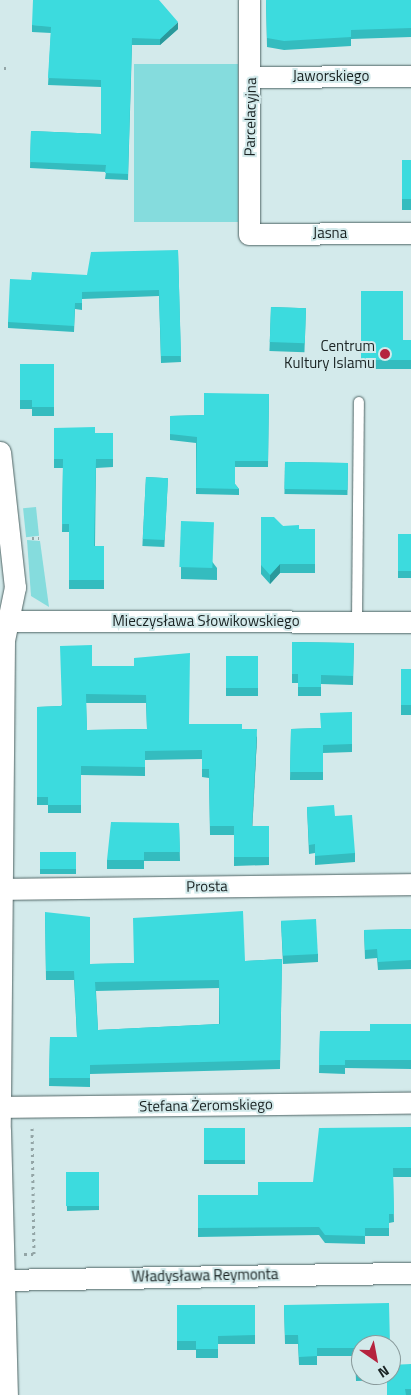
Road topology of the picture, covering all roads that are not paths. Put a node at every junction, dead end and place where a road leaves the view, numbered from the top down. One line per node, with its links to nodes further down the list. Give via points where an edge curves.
1 (249, 0): 3 (street, Parcelacyjna)
2 (411, 76): 3 (street, Jaworskiego)
3 (251, 77): 5 (street, Parcelacyjna)
4 (411, 233): 5 (street, Jasna)
5 (248, 234)
6 (359, 402): 9 (lane)
7 (0, 452): 8 (street, via 14,555 15,594)
8 (5, 621): 9 (street, Mieczysława Słowikowskiego); 11 (street)
9 (357, 621): 10 (street, Mieczysława Słowikowskiego)
10 (411, 622)
11 (2, 878): 12 (street, Prosta); 14 (street)
12 (411, 884)
13 (411, 1103): 14 (street, Stefana Żeromskiego)
14 (0, 1107): 15 (street)
15 (0, 1130): 17 (street)
16 (411, 1273): 17 (street, Władysława Reymonta)
17 (2, 1280): 18 (street)
18 (7, 1395)

